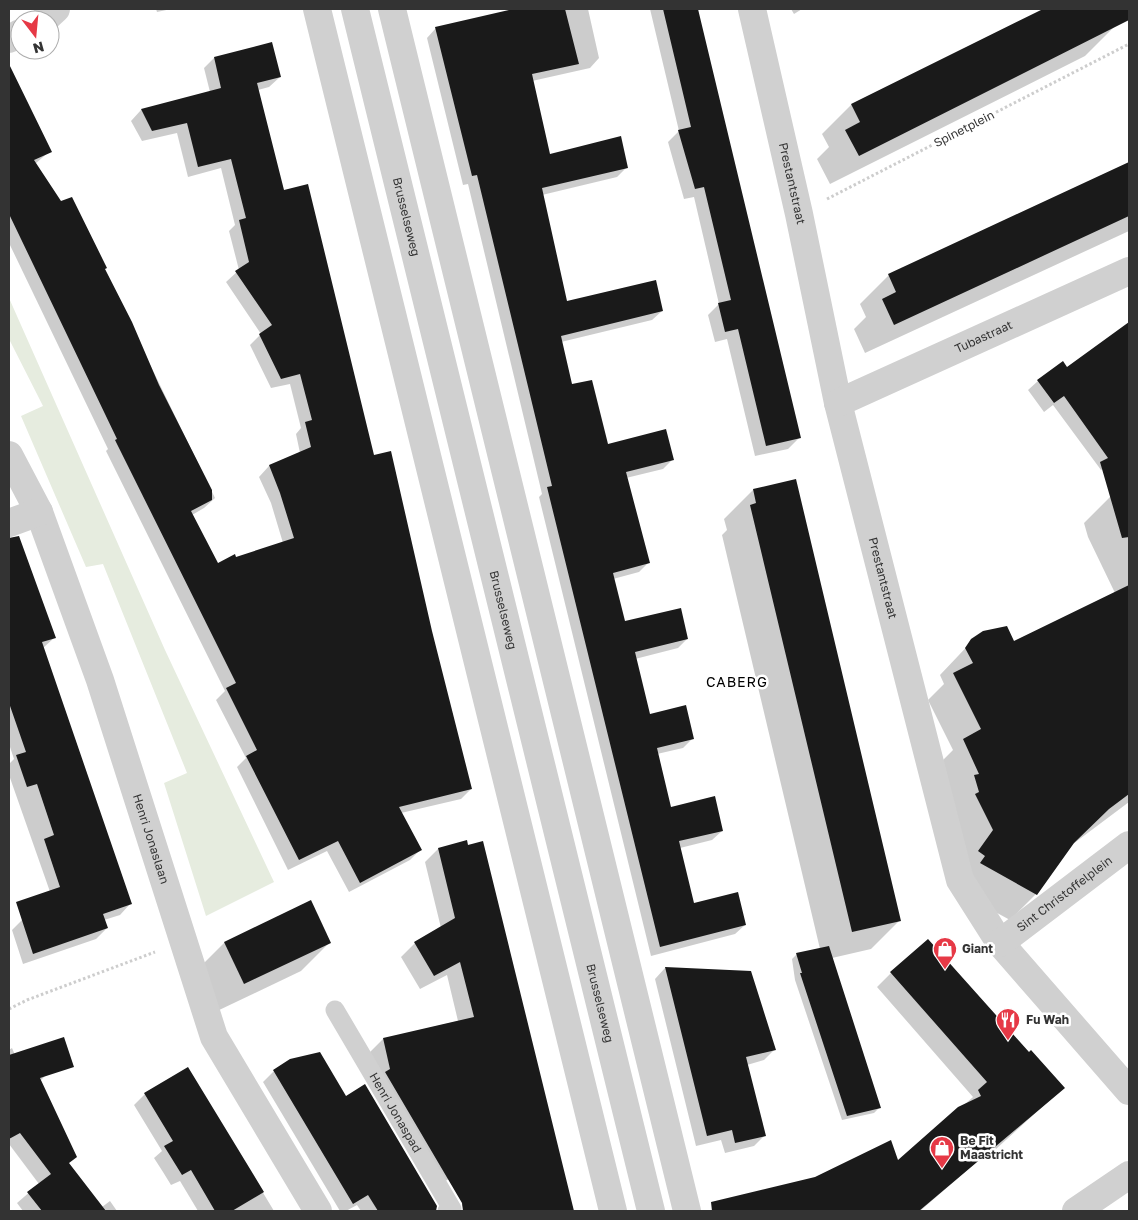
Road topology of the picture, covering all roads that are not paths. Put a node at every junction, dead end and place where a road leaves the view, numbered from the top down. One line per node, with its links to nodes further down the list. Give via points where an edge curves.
1 (317, 9): 17 (street)
2 (355, 9): 18 (street, Brusselseweg)
3 (392, 9): 19 (street)
4 (752, 9): 6 (street, Prestantstraat)
5 (1129, 271): 6 (street, Tubastraat)
6 (838, 403): 11 (street, Prestantstraat, via 960,880)
7 (9, 454): 8 (street, Henri Jonaslaan)
8 (39, 512): 9 (street); 15 (street, Henri Jonaslaan, via 100,680 214,1037)
9 (9, 523)
10 (1129, 845): 11 (street, Sint Christoffelplein)
11 (1000, 943): 13 (street, Prestantstraat)
12 (335, 1010): 16 (lane, Henri Jonaspad, via 452,1209)
13 (1129, 1091)
14 (1129, 1175): 20 (street)
15 (318, 1211)
16 (448, 1211)
17 (613, 1211)
18 (651, 1211)
19 (687, 1211)
20 (1076, 1211)

